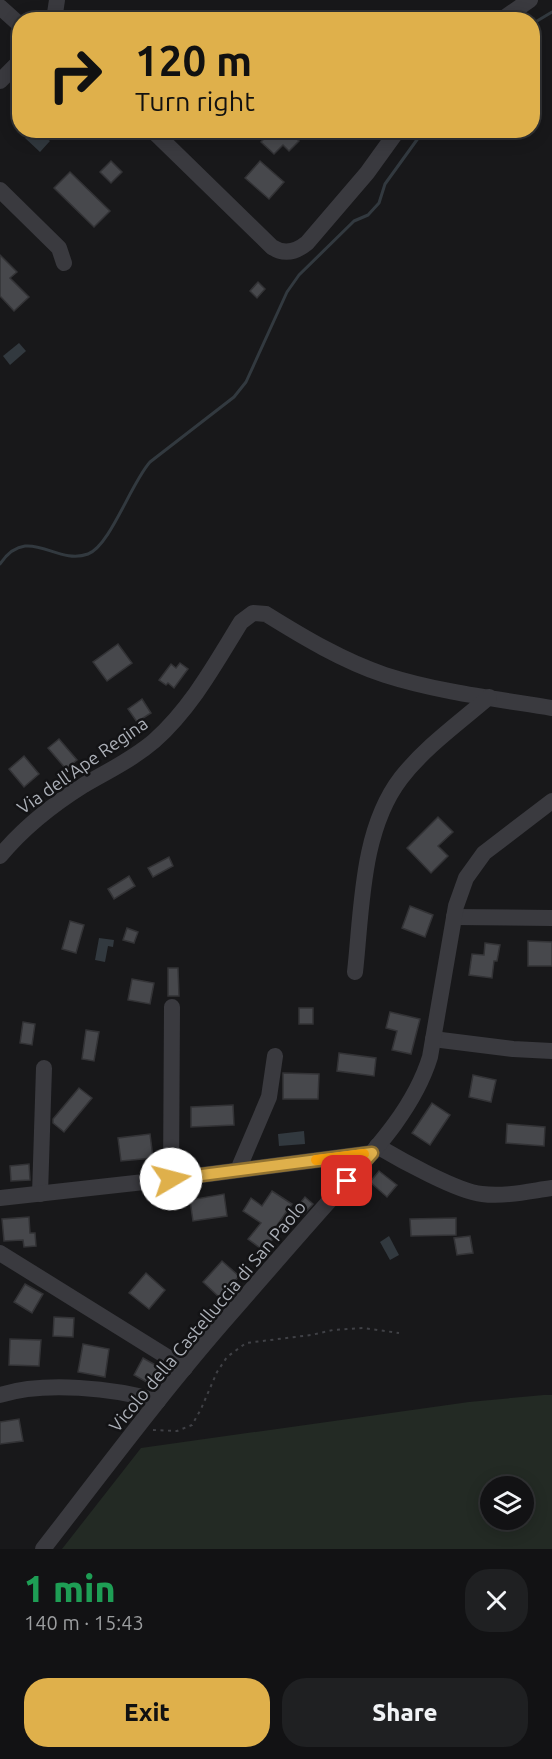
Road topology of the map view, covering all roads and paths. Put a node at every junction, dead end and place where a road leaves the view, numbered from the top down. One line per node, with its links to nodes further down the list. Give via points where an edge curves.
1 (530, 0): 3 (street)
2 (0, 7): 4 (street)
3 (513, 12)
4 (12, 18)
5 (12, 69): 6 (street)
6 (0, 81)
7 (160, 138): 8 (street, via 272,247 284,252 307,243 356,188)
8 (392, 138)
9 (0, 190): 10 (street, via 59,248)
10 (64, 263)
11 (489, 697): 12 (street, Via dell'Ape Regina); 14 (street, Via dell'Ape Regina, via 385,675 333,653 266,614 253,613 241,622 190,702 154,741 49,808); 17 (street, via 420,758 400,779 382,808 368,858)
12 (552, 708)
13 (552, 801): 15 (street, Vicolo della Castelluccia di San Paolo, via 478,860 469,871)
14 (0, 856)
15 (454, 917): 16 (street); 19 (street, Vicolo della Castelluccia di San Paolo)
16 (552, 918)
17 (354, 972)
18 (172, 1007): 25 (street)
19 (433, 1039): 20 (street); 23 (street, Vicolo della Castelluccia di San Paolo, via 417,1087)
20 (552, 1051)
21 (275, 1056): 24 (street, via 269,1097)
22 (44, 1068): 27 (street)
23 (374, 1149): 24 (street); 26 (street, via 471,1192 498,1194); 31 (street, Vicolo della Castelluccia di San Paolo)
24 (238, 1170): 25 (street)
25 (171, 1179): 27 (street)
26 (552, 1188)
27 (40, 1194): 28 (street)
28 (0, 1198)
29 (0, 1253): 31 (street)
30 (399, 1333): 34 (path, via 333,1329 246,1343 222,1364 192,1425 177,1431 156,1431)
31 (185, 1368): 33 (street, Vicolo della Castelluccia di San Paolo)
32 (0, 1395): 33 (street, via 34,1389 70,1389 116,1392)
33 (158, 1401): 34 (street, Vicolo della Castelluccia di San Paolo)
34 (145, 1417): 35 (street, Vicolo della Castelluccia di San Paolo)
35 (43, 1549)

